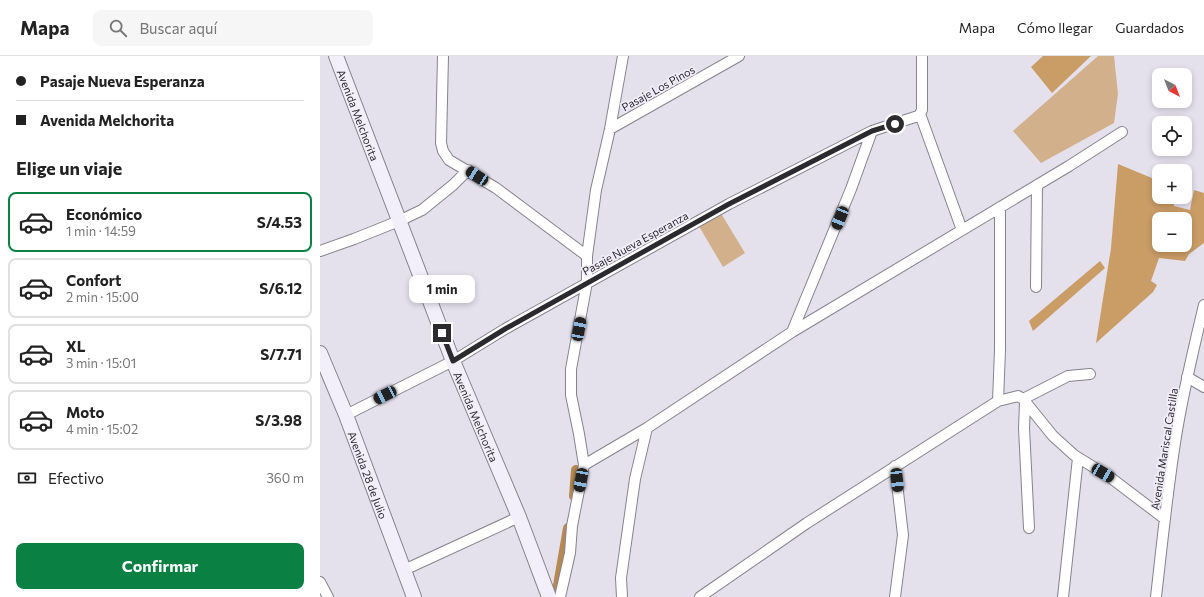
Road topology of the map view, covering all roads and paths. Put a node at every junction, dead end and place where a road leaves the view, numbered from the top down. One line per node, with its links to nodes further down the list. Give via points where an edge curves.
1 (336, 56): 13 (main road, Avenida Melchorita)
2 (443, 56): 10 (street, via 441,143 449,160)
3 (623, 56): 7 (street)
4 (739, 56): 7 (street, Pasaje Los Pinos)
5 (922, 56): 6 (street)
6 (920, 114): 8 (street, Pasaje Nueva Esperanza); 14 (street)
7 (610, 129): 16 (street, via 596,190)
8 (872, 131): 17 (street, Pasaje Nueva Esperanza, via 729,204); 20 (street)
9 (1122, 132): 11 (street)
10 (468, 170): 13 (street, via 422,210); 16 (street)
11 (1037, 185): 12 (street); 18 (street)
12 (1000, 206): 14 (street); 26 (street)
13 (399, 221): 15 (street); 22 (main road, Avenida Melchorita)
14 (962, 230): 20 (street)
15 (320, 250)
16 (587, 256): 17 (street)
17 (587, 282): 22 (street, Pasaje Nueva Esperanza); 31 (street, via 571,369 571,395)
18 (1036, 287)
19 (1204, 305): 24 (street, Avenida Mariscal Castilla)
20 (792, 332): 29 (street)
21 (320, 353): 28 (main road, Avenida 28 de Julio)
22 (453, 361): 28 (street, Pasaje Nueva Esperanza); 33 (main road, Avenida Melchorita)
23 (1090, 374): 27 (street, via 1068,376)
24 (1187, 377): 25 (street); 34 (street, Avenida Mariscal Castilla, via 1175,441)
25 (1204, 387)
26 (998, 401): 27 (street, via 1018,396); 32 (street)
27 (1024, 401): 30 (street, via 1052,436); 35 (street)
28 (346, 415): 36 (main road, Avenida 28 de Julio)
29 (647, 428): 31 (street); 42 (street, via 635,479 621,578)
30 (1078, 458): 34 (street, via 1111,478); 45 (street)
31 (584, 465): 41 (street)
32 (896, 466): 43 (street, via 807,523); 44 (street, via 903,535)
33 (519, 517): 36 (street); 40 (main road, Avenida Melchorita)
34 (1165, 519): 46 (street, Avenida Mariscal Castilla)
35 (1029, 528)
36 (404, 570): 39 (main road, Avenida 28 de Julio)
37 (320, 582): 38 (street)
38 (328, 597)
39 (414, 597)
40 (548, 597)
41 (560, 597)
42 (622, 597)
43 (700, 597)
44 (895, 597)
45 (1063, 597)
46 (1156, 597)

